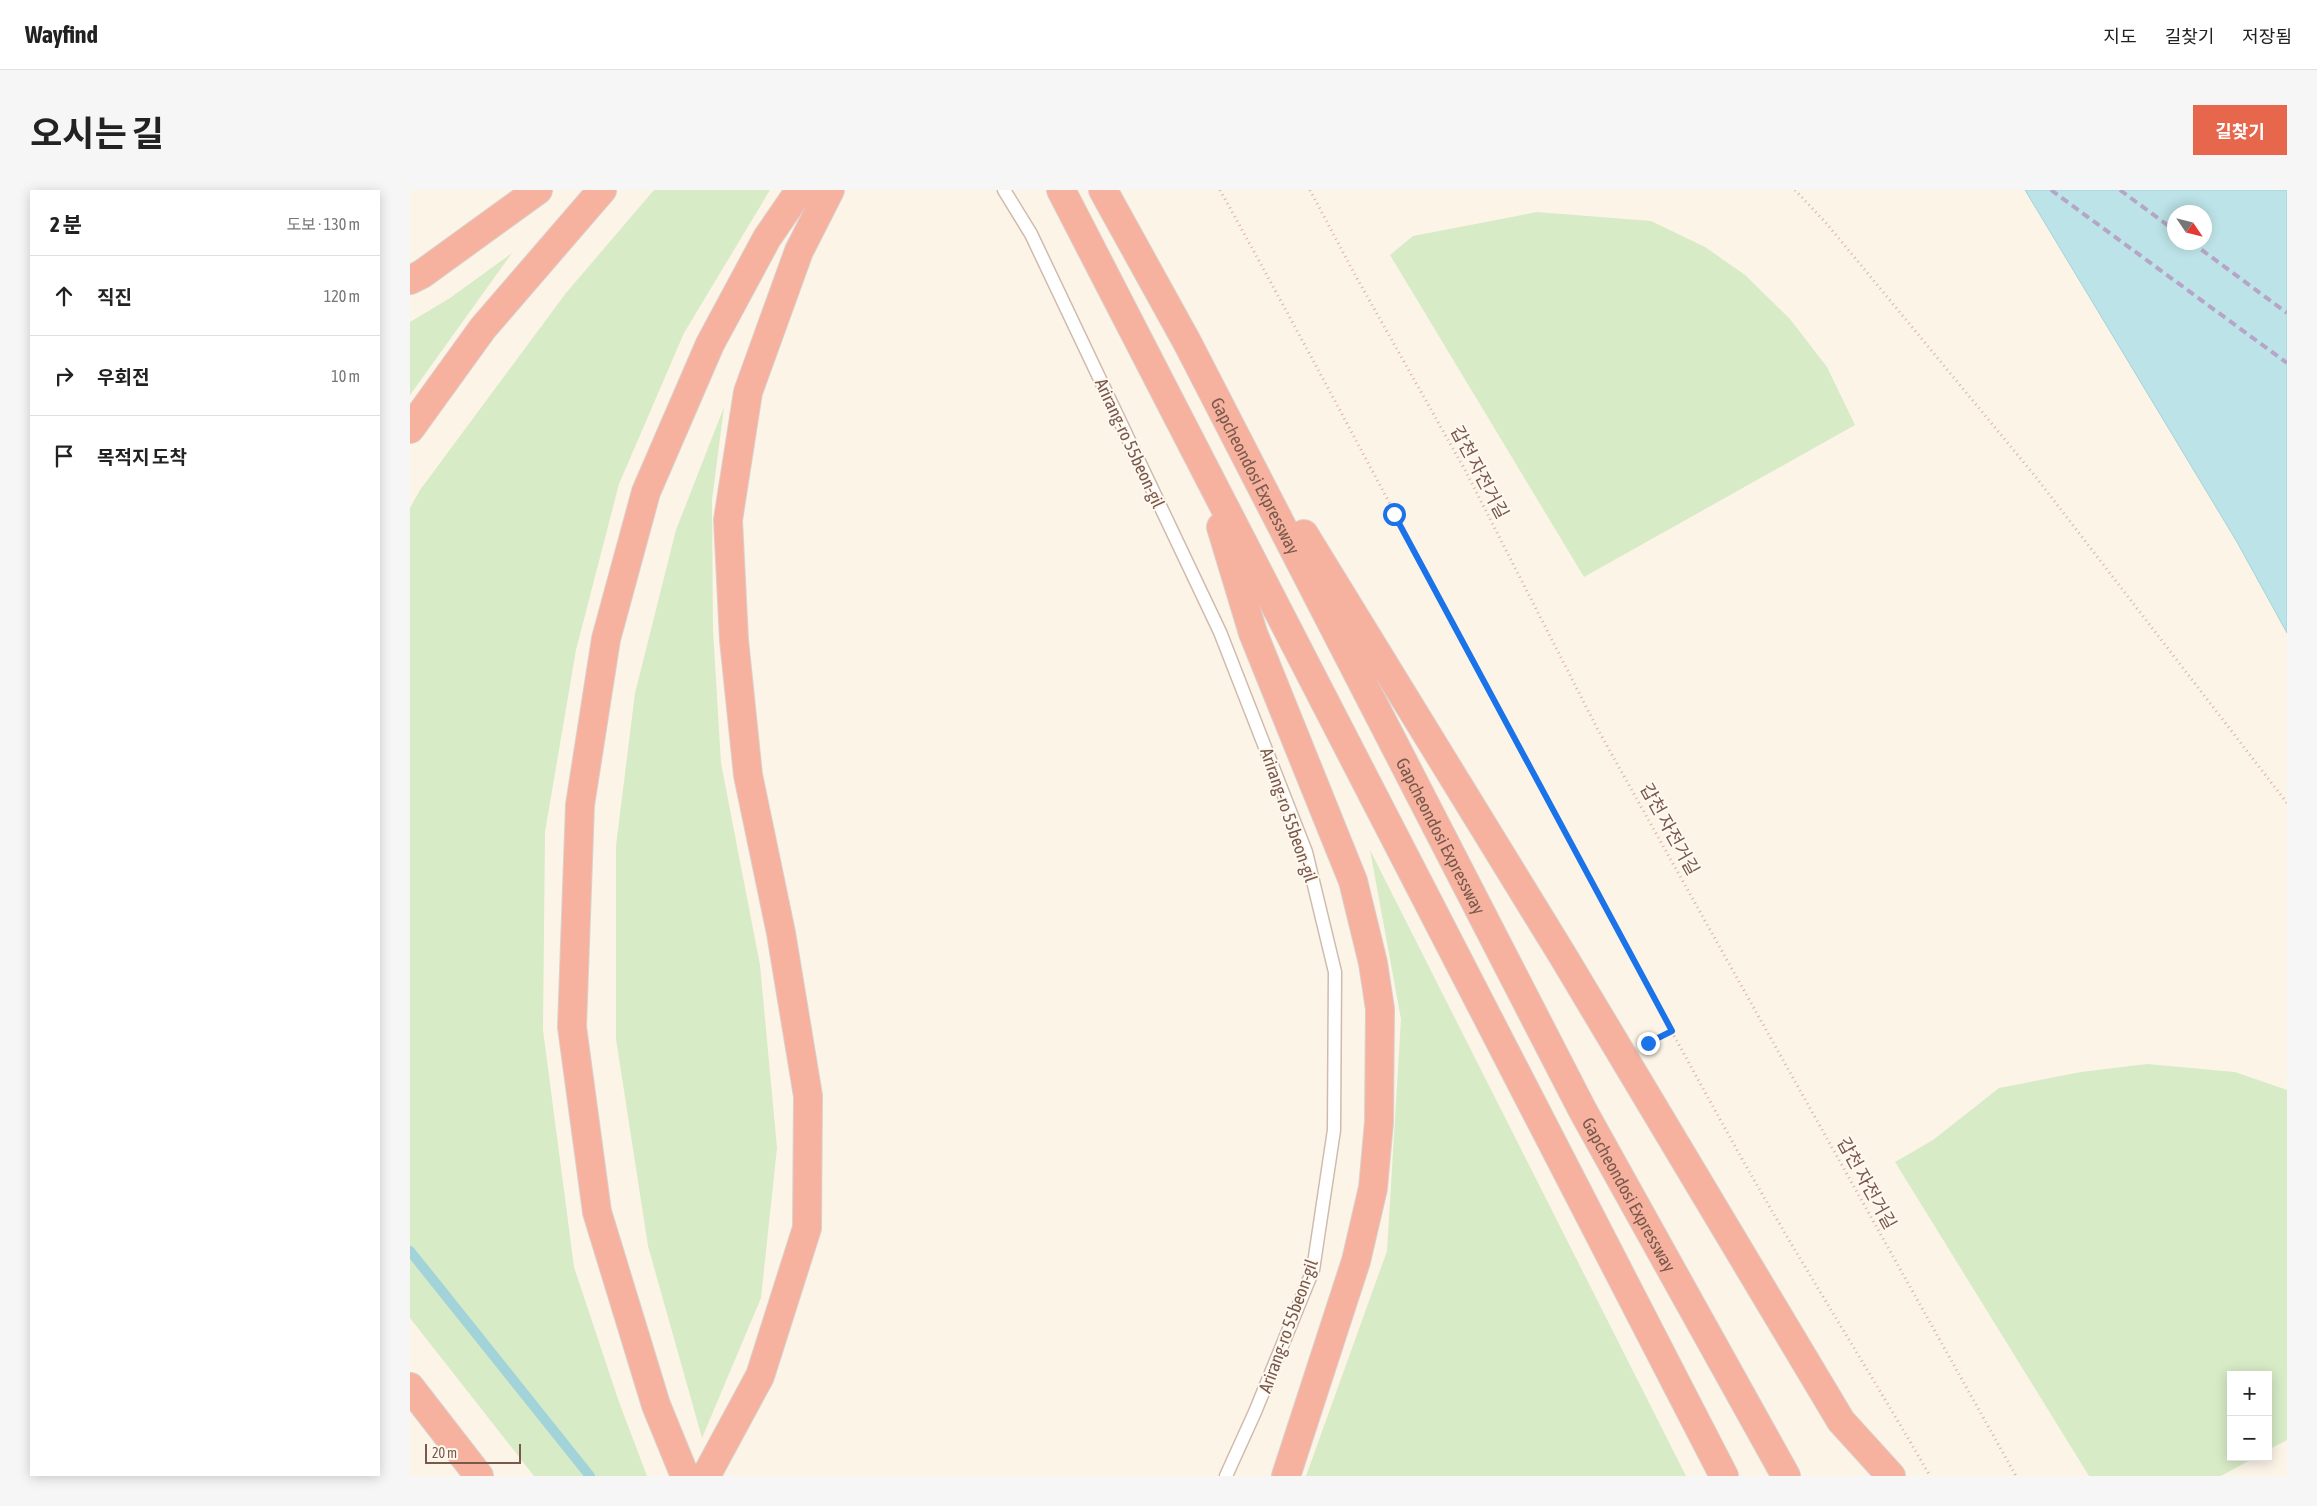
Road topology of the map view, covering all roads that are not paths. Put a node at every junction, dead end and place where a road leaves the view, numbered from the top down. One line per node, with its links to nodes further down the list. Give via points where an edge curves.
1 (538, 190): 8 (highway)
2 (602, 190): 10 (highway, via 482,328)
3 (800, 190): 14 (highway, via 767,238 710,344 646,492 606,639 580,805 572,1027 596,1212 656,1406)
4 (830, 190): 15 (highway, via 799,252 748,392 728,520 734,640 748,775 781,933 808,1096 807,1228 760,1376)
5 (1004, 190): 16 (lane, Arirang-ro 55beon-gil, via 1031,234 1220,632 1306,852 1335,972 1334,1130 1313,1270)
6 (1061, 190): 11 (highway)
7 (1103, 190): 9 (highway, Gapcheondosi Expressway)
8 (410, 280)
9 (1187, 342): 19 (highway, Gapcheondosi Expressway, via 1583,1111); 20 (highway, via 1558,948 1841,1421)
10 (410, 429)
11 (1202, 461): 17 (highway, via 1253,633 1353,881 1373,963 1380,1009 1379,1122 1373,1188 1356,1261); 18 (highway)
12 (410, 1387): 13 (highway)
13 (479, 1476)
14 (685, 1476)
15 (706, 1476)
16 (1226, 1476)
17 (1286, 1476)
18 (1724, 1476)
19 (1786, 1476)
20 (1891, 1476)

